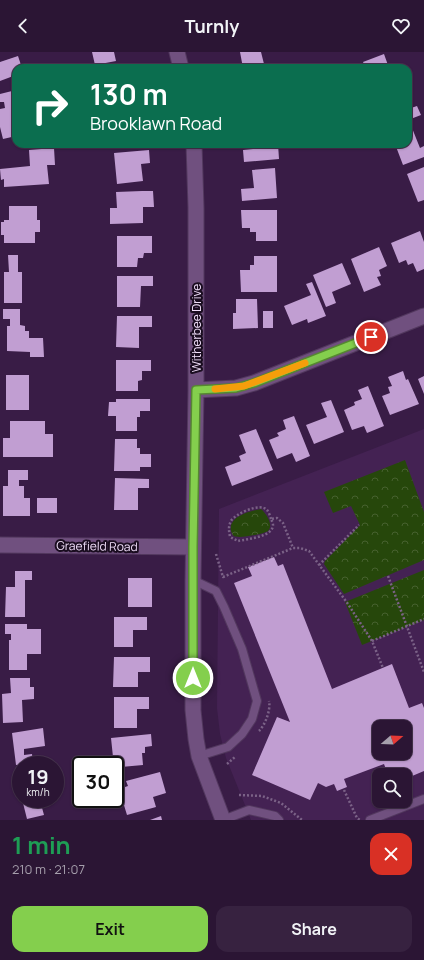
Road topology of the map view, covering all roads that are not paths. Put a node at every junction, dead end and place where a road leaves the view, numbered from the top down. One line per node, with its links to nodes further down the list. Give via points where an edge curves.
1 (177, 52): 2 (street)
2 (180, 64)
3 (194, 148): 5 (street, Witherbee Drive)
4 (424, 316): 5 (street, via 254,383 236,388)
5 (196, 390): 7 (street, Witherbee Drive)
6 (0, 545): 7 (street, Graefield Road)
7 (193, 547): 8 (street, Witherbee Drive)
8 (193, 580): 9 (street, Witherbee Drive, via 193,710); 9 (lane, via 216,591 242,649 257,701 252,719 242,734 228,747)
9 (200, 756): 11 (street, Witherbee Drive)
10 (424, 799): 13 (lane)
11 (223, 820): 12 (lane, via 250,810 275,816)
12 (278, 820)
13 (370, 820)

